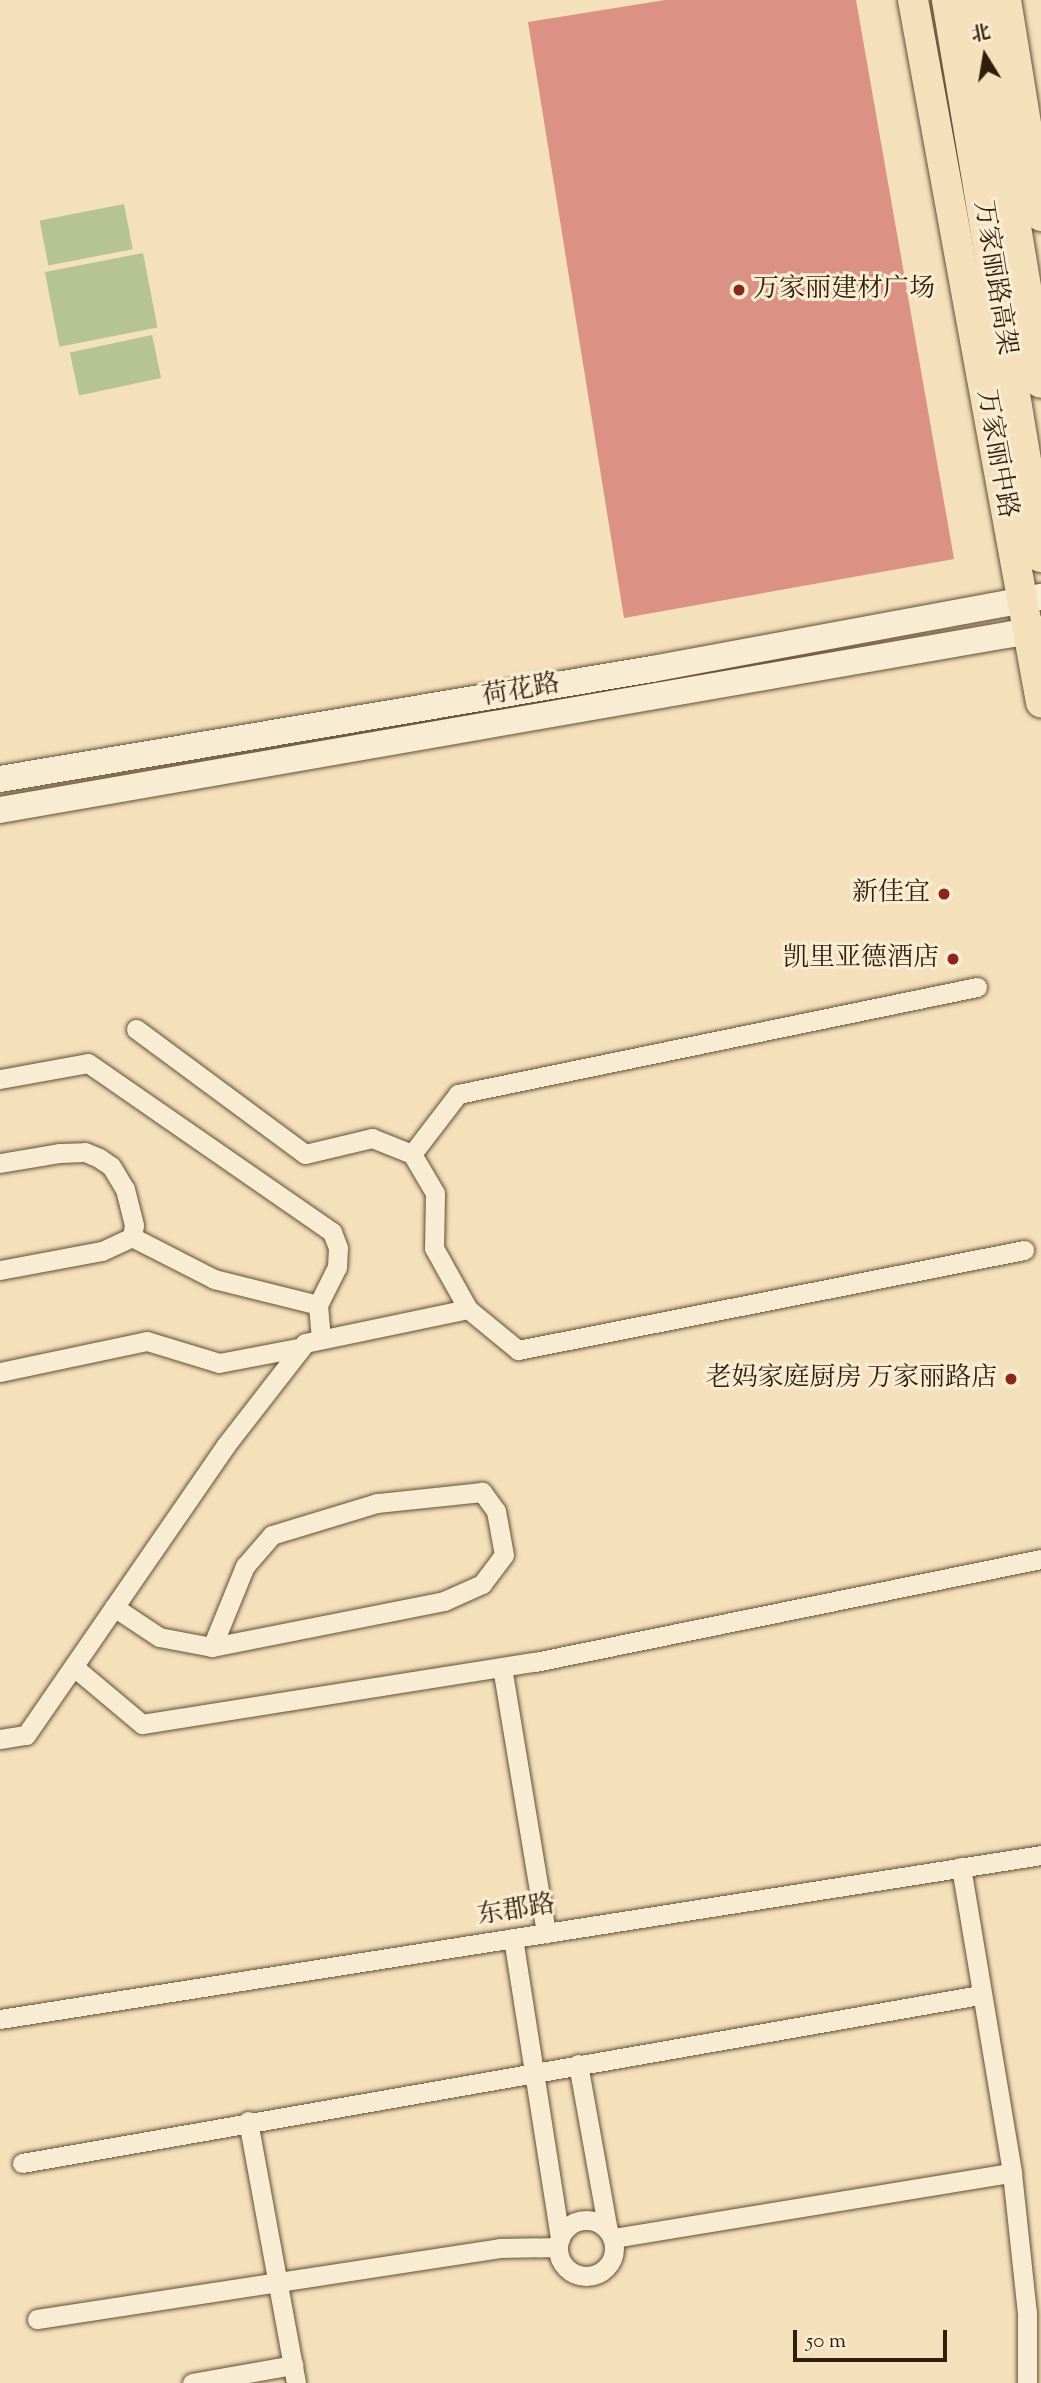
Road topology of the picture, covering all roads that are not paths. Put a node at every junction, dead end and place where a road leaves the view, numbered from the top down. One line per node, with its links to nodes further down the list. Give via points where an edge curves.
1 (912, 0): 9 (main road, 万家丽中路)
2 (948, 0): 8 (highway, 万家丽路高架)
3 (977, 0): 7 (highway, 万家丽路高架)
4 (1006, 0): 5 (main road)
5 (1033, 122): 6 (main road)
6 (1041, 216)
7 (1041, 382)
8 (1041, 556)
9 (1032, 599): 10 (main road, 万家丽中路); 12 (main road, 荷花路)
10 (1035, 630): 11 (main road, 万家丽中路); 13 (main road, 荷花路)
11 (1041, 702)
12 (0, 779)
13 (0, 810)
14 (977, 987): 17 (street, via 458,1094)
15 (136, 1029): 17 (street, via 305,1154 372,1138)
16 (0, 1079): 22 (street, via 88,1063 332,1232 338,1248 337,1267)
17 (412, 1154): 23 (street, via 435,1193 434,1248)
18 (0, 1163): 19 (street, via 60,1153 85,1152 99,1158 111,1166 125,1189)
19 (132, 1237): 21 (street, via 102,1251); 22 (street, via 214,1279)
20 (1024, 1250): 23 (street, via 518,1350)
21 (0, 1270)
22 (318, 1305): 24 (street)
23 (468, 1309): 24 (street)
24 (321, 1338): 25 (street)
25 (298, 1348): 26 (street, via 219,1363 147,1341); 28 (street)
26 (0, 1372)
27 (1041, 1559): 31 (street)
28 (114, 1607): 29 (street, via 159,1637); 30 (street)
29 (212, 1647): 29 (street, via 245,1566 272,1535 377,1503 482,1492 496,1511 504,1555 482,1584 444,1601)
30 (75, 1667): 31 (street, via 142,1724); 32 (street, via 26,1735)
31 (502, 1667): 35 (street)
32 (0, 1739)
33 (1041, 1855): 34 (street, 东郡路)
34 (961, 1867): 35 (street, 东郡路); 37 (street)
35 (546, 1933): 36 (street, 东郡路)
36 (513, 1938): 38 (street, 东郡路); 40 (street)
37 (980, 1995): 39 (street); 43 (street)
38 (0, 2019)
39 (578, 2064): 40 (street); 44 (street)
40 (534, 2072): 41 (street); 45 (street)
41 (248, 2121): 42 (street); 46 (street)
42 (22, 2163)
43 (1012, 2173): 44 (street); 50 (street, via 1027,2313)
44 (611, 2234): 45 (street, via 582,2220); 45 (street, via 613,2258 591,2275 572,2272)
45 (559, 2242): 46 (street)
46 (278, 2282): 47 (street); 48 (street)
47 (37, 2319)
48 (295, 2374): 49 (street)
49 (192, 2383)
50 (1027, 2383)

